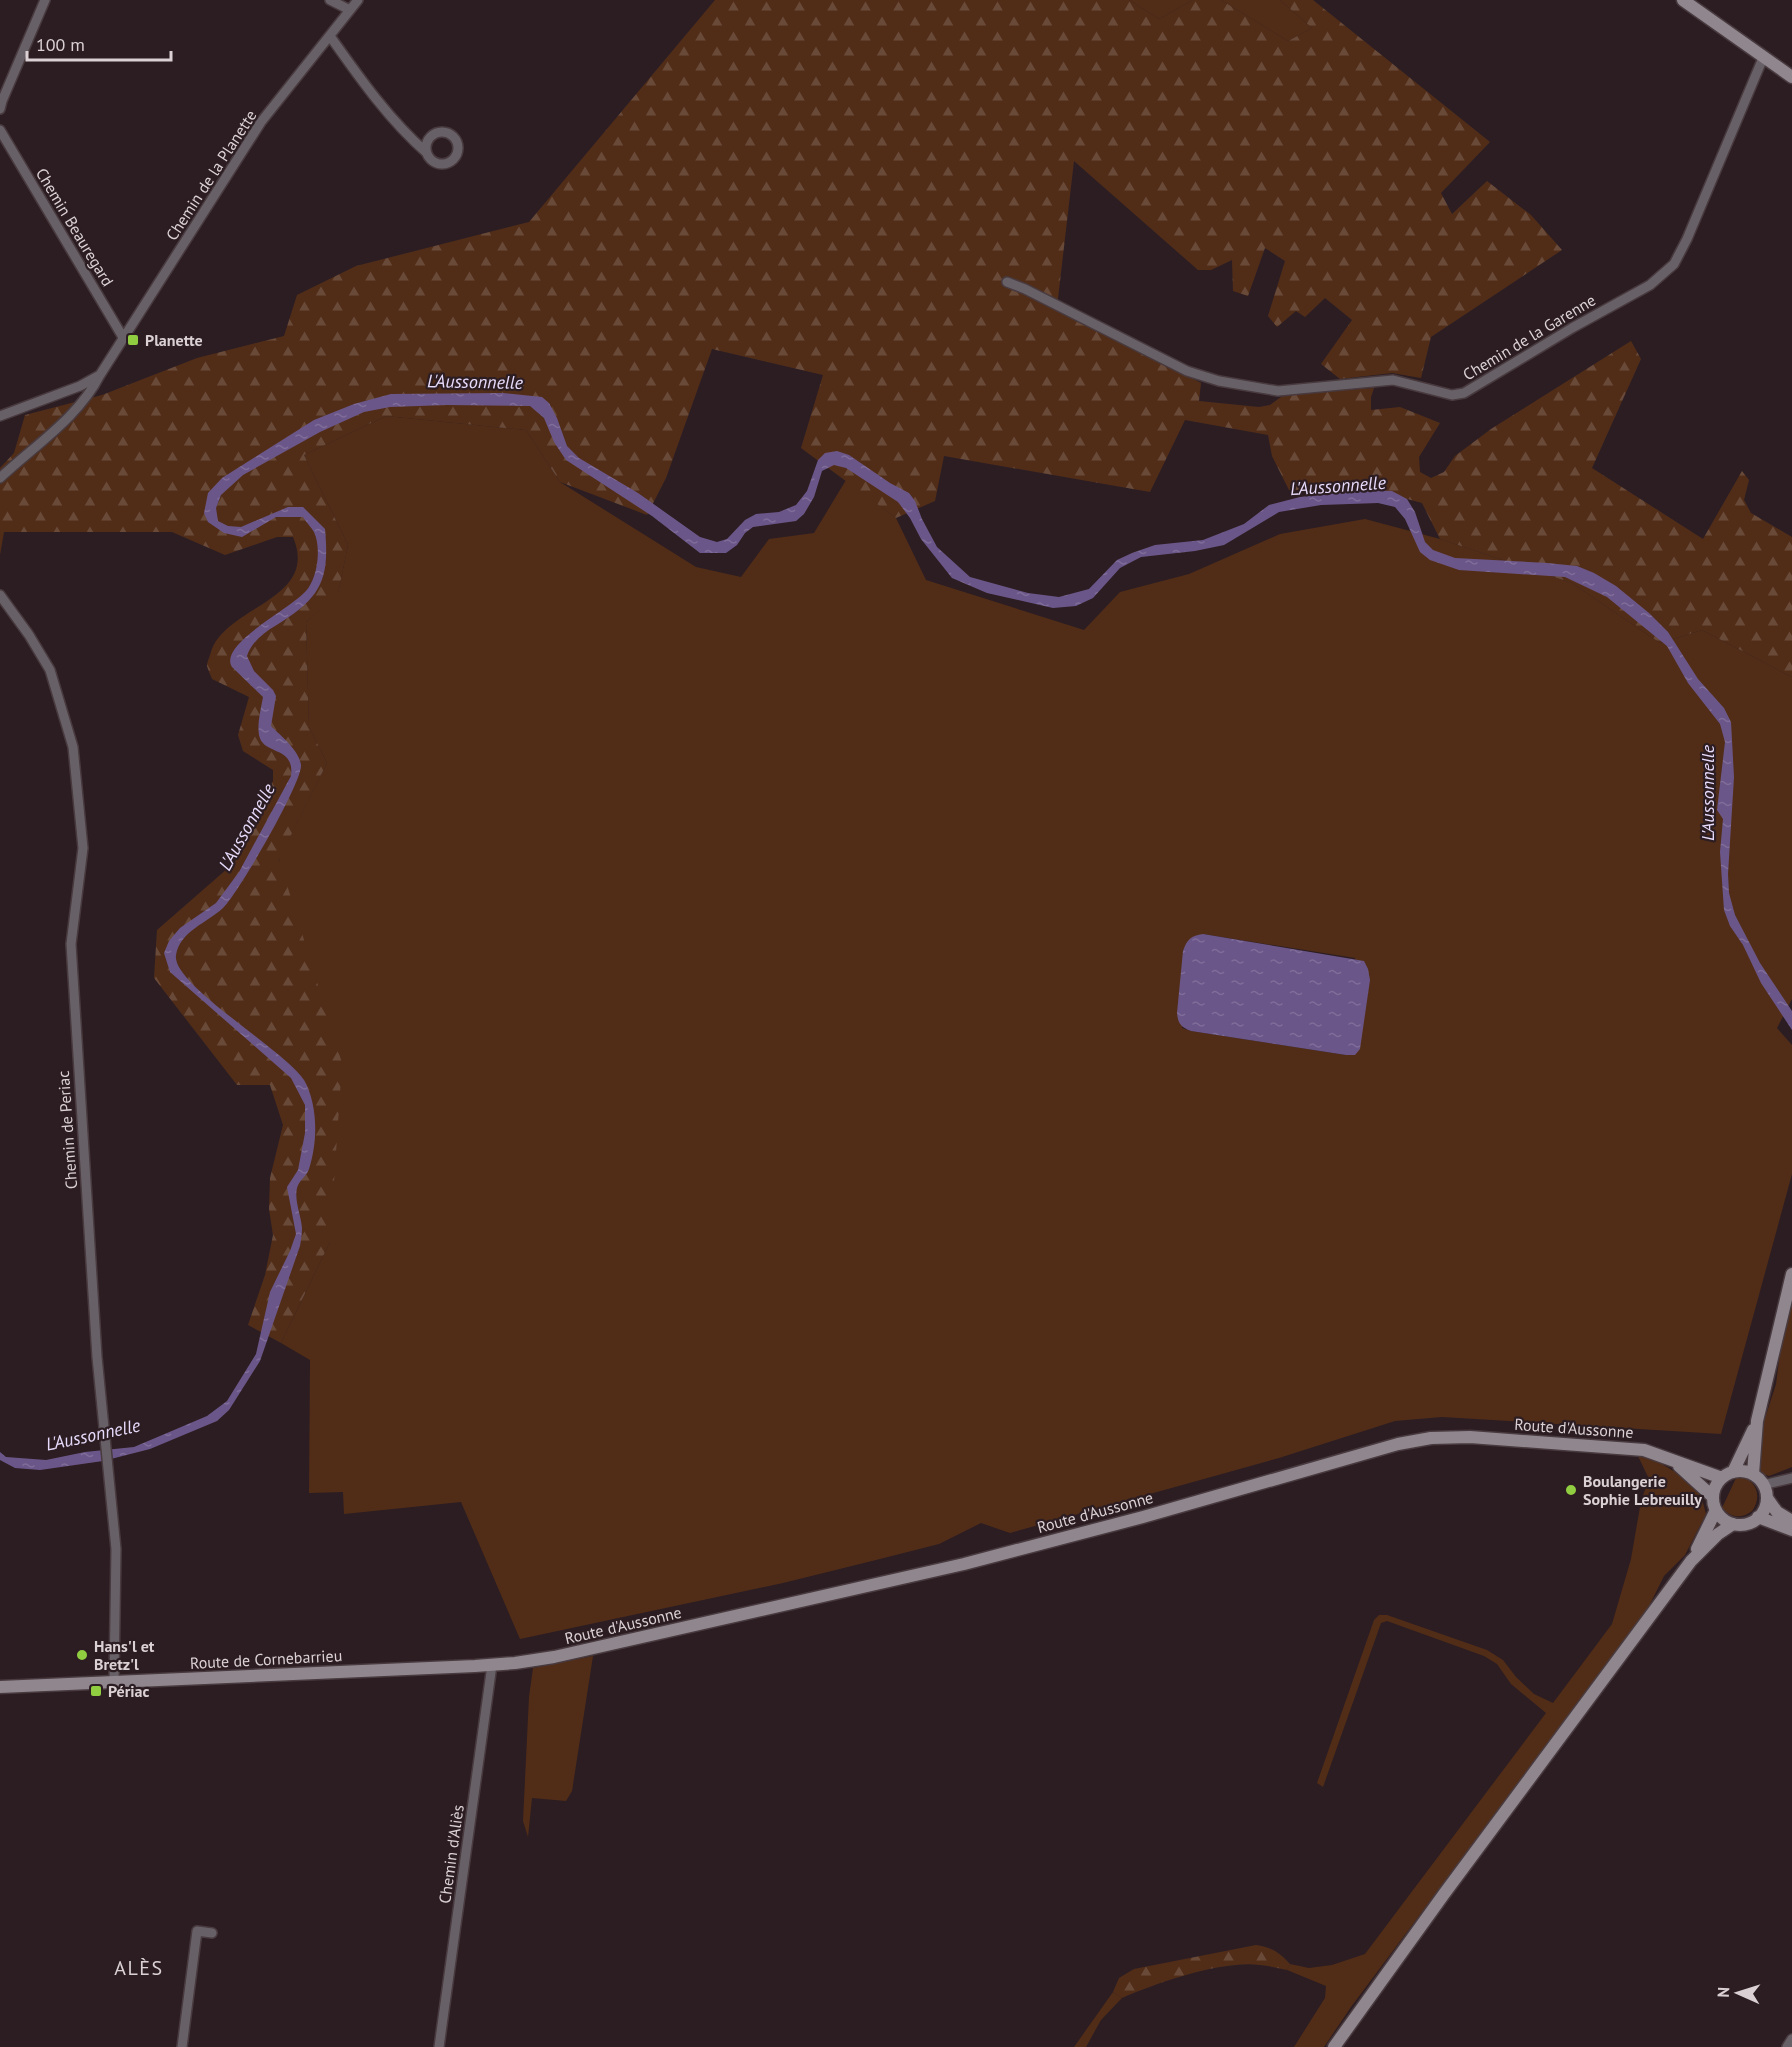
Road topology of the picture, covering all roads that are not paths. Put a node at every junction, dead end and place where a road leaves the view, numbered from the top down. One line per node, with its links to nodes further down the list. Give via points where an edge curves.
1 (45, 0): 9 (street)
2 (330, 0): 5 (street)
3 (358, 0): 5 (street, Chemin de la Planette)
4 (1683, 0): 7 (main road)
5 (351, 10): 6 (street, Chemin de la Planette)
6 (330, 36): 11 (street, via 364,83); 13 (street, Chemin de la Planette, via 261,122)
7 (1762, 58): 8 (main road); 12 (street, Chemin de la Garenne, via 1674,264 1650,285 1464,393 1452,395 1393,380 1278,391 1219,381 1187,371)
8 (1792, 77)
9 (0, 109)
10 (0, 130): 13 (street, Chemin Beauregard)
11 (427, 153)
12 (1007, 282)
13 (124, 339): 14 (street, Chemin de la Planette)
14 (100, 375): 15 (street); 16 (street, via 90,394)
15 (0, 416)
16 (0, 478)
17 (0, 595): 35 (street, Chemin de Periac, via 50,670 73,747 83,848 71,944 104,1444 116,1549)
18 (1792, 1274): 19 (main road)
19 (1757, 1421): 21 (main road); 22 (main road)
20 (1668, 1457): 22 (main road, Route d'Aussonne); 25 (main road, Route d'Aussonne); 33 (main road, Route d'Aussonne, via 1599,1445 1431,1438 964,1564)
21 (1752, 1474): 22 (main road, via 1740,1471); 24 (main road)
22 (1728, 1475): 25 (main road, via 1714,1490)
23 (1792, 1478): 24 (street)
24 (1763, 1485): 26 (main road)
25 (1713, 1497): 27 (main road)
26 (1767, 1498): 28 (main road); 29 (main road, via 1777,1512)
27 (1716, 1510): 30 (main road); 32 (main road)
28 (1758, 1517): 30 (main road, via 1742,1525); 31 (main road)
29 (1792, 1521)
30 (1733, 1524): 32 (main road)
31 (1792, 1530)
32 (1691, 1561): 41 (main road)
33 (532, 1660): 34 (main road, Route de Cornebarrieu)
34 (492, 1665): 35 (main road, Route de Cornebarrieu); 40 (street, Chemin d'Aliès)
35 (114, 1682): 36 (main road, Route de Cornebarrieu)
36 (0, 1687)
37 (212, 1933): 39 (street, via 197,1931)
38 (1792, 2039): 42 (street)
39 (182, 2047)
40 (439, 2047)
41 (1334, 2047)
42 (1787, 2047)

